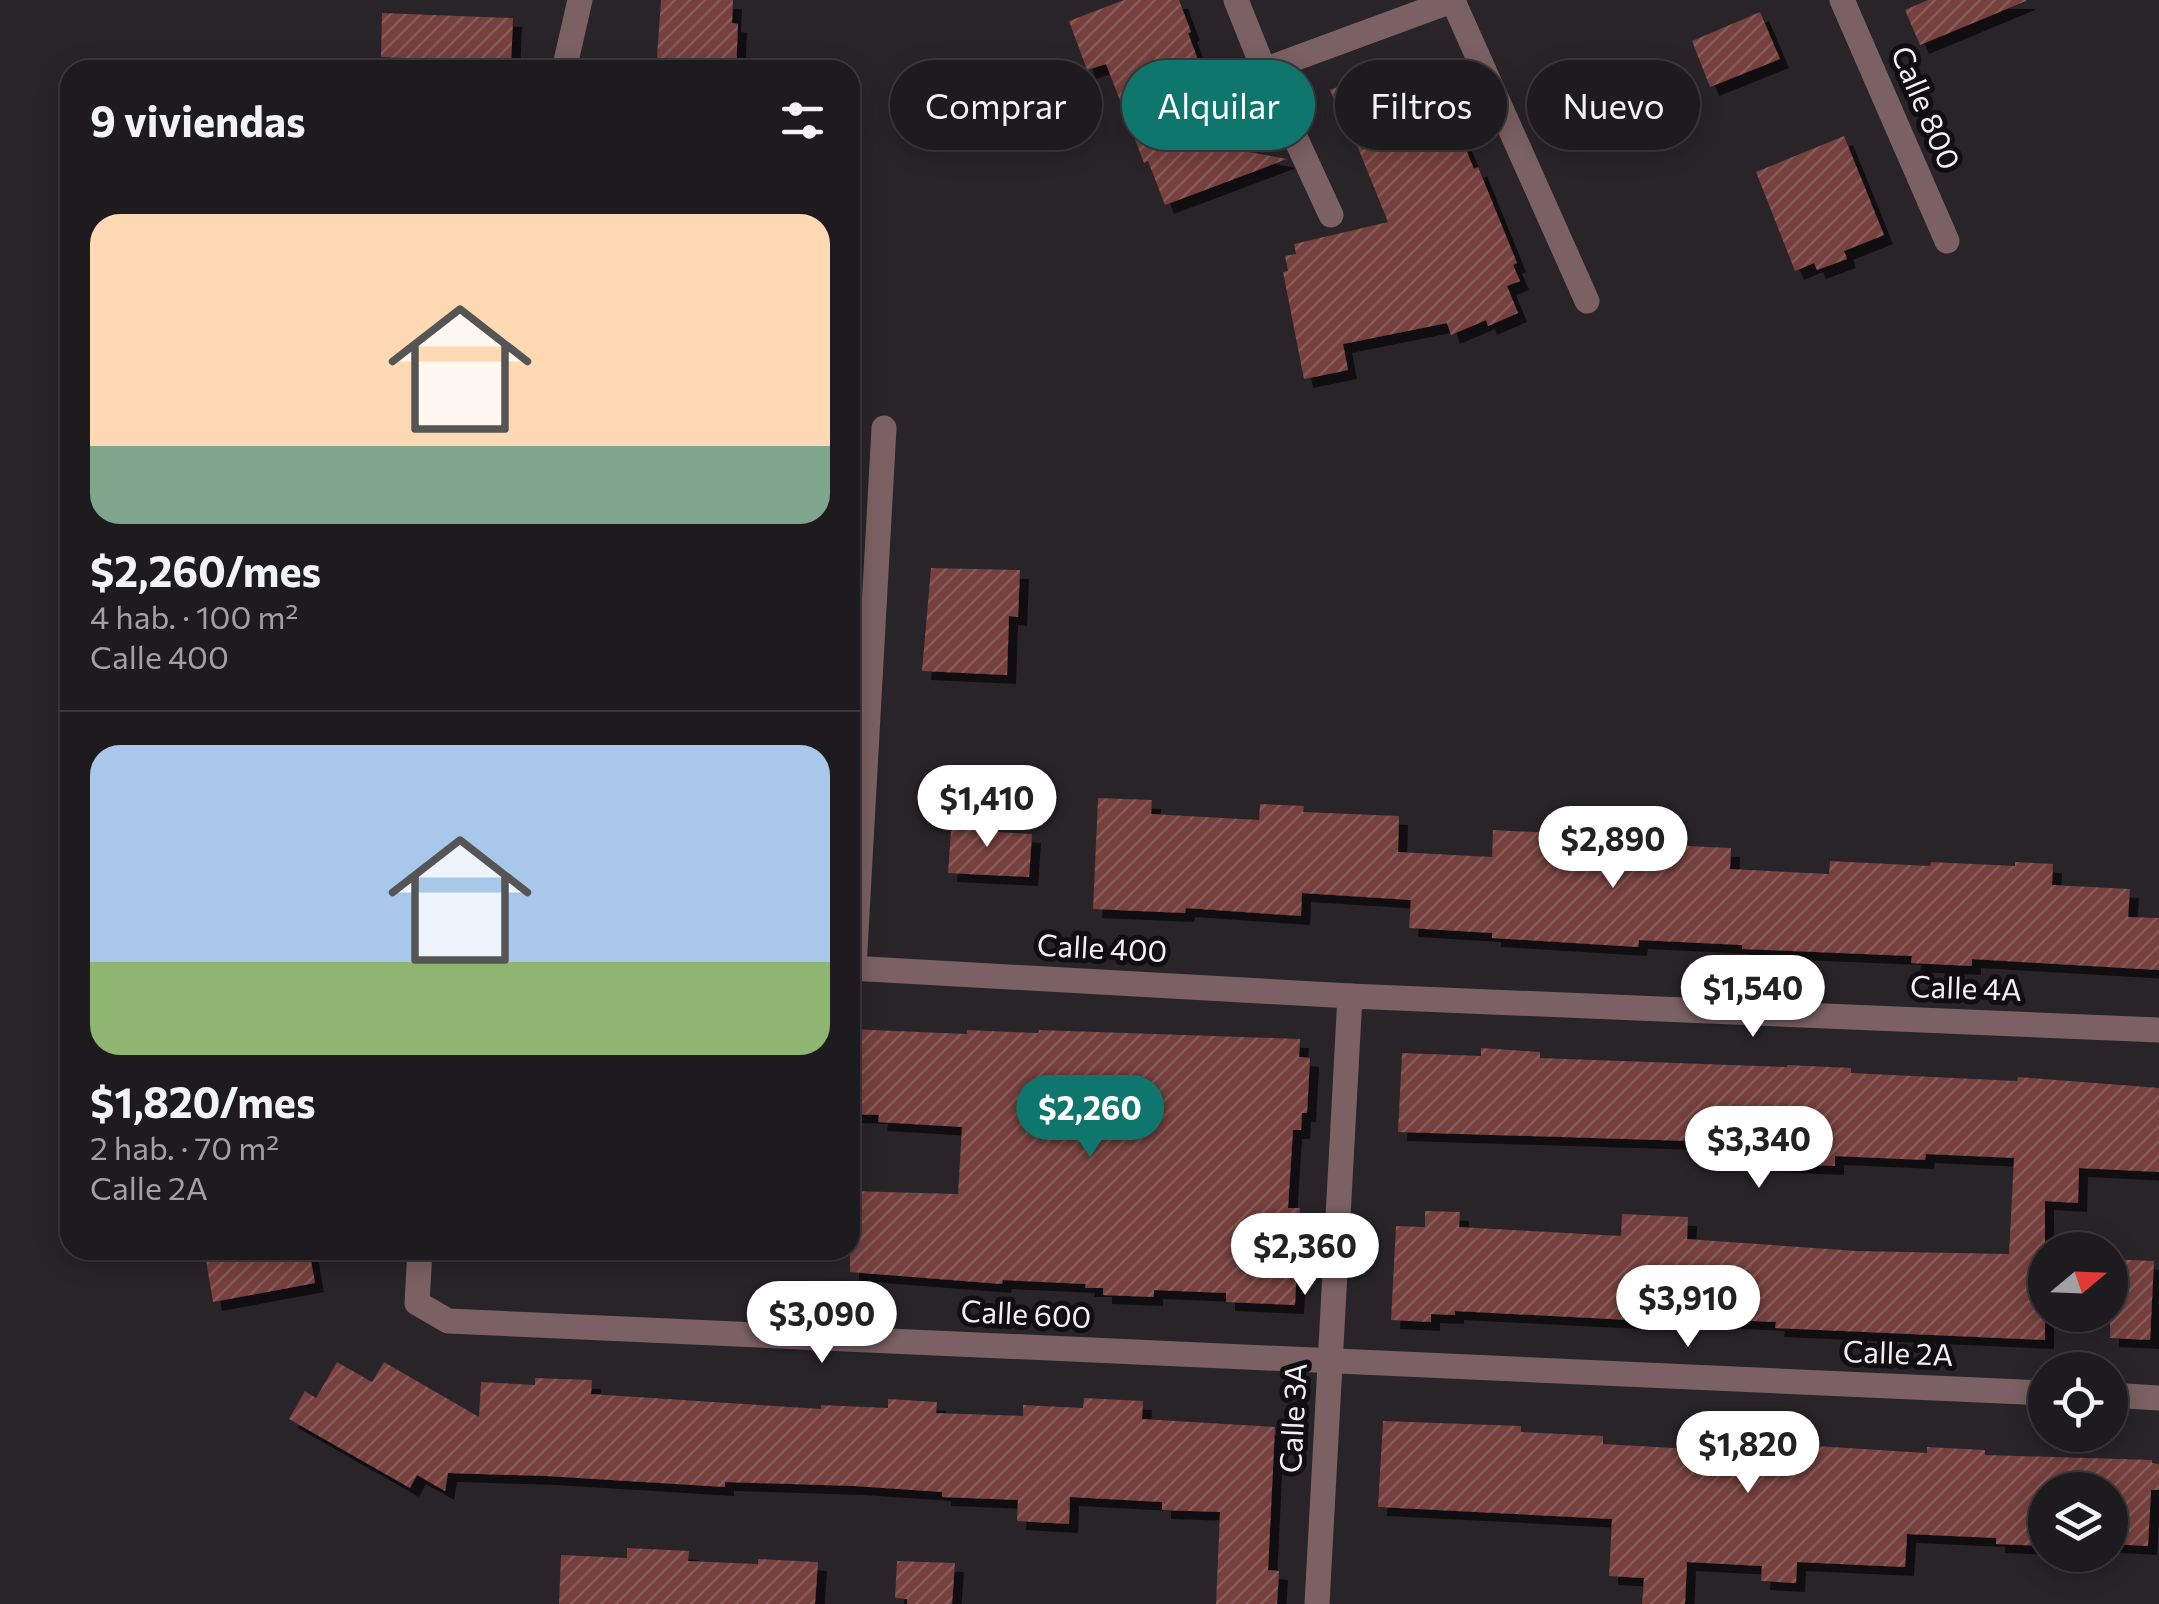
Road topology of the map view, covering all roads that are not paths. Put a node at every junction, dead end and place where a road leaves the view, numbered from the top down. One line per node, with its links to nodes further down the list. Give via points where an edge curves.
1 (580, 0): 5 (street)
2 (1236, 0): 6 (street)
3 (1454, 0): 7 (street); 11 (street)
4 (1842, 0): 10 (street, Calle 800)
5 (566, 60)
6 (1260, 60)
7 (1291, 60)
8 (1301, 150): 9 (street)
9 (1331, 215)
10 (1947, 242)
11 (1587, 301)
12 (884, 428): 13 (street)
13 (860, 833)
14 (860, 968): 15 (street, Calle 400)
15 (1350, 996): 16 (street, Calle 4A); 18 (street, Calle 3A)
16 (2159, 1030)
17 (420, 1260): 18 (street, Calle 600, via 418,1303 448,1321)
18 (1330, 1362): 19 (street, Calle 2A); 22 (street, Calle 3A)
19 (2028, 1392)
20 (2128, 1397): 21 (street)
21 (2159, 1398)
22 (1317, 1604)

